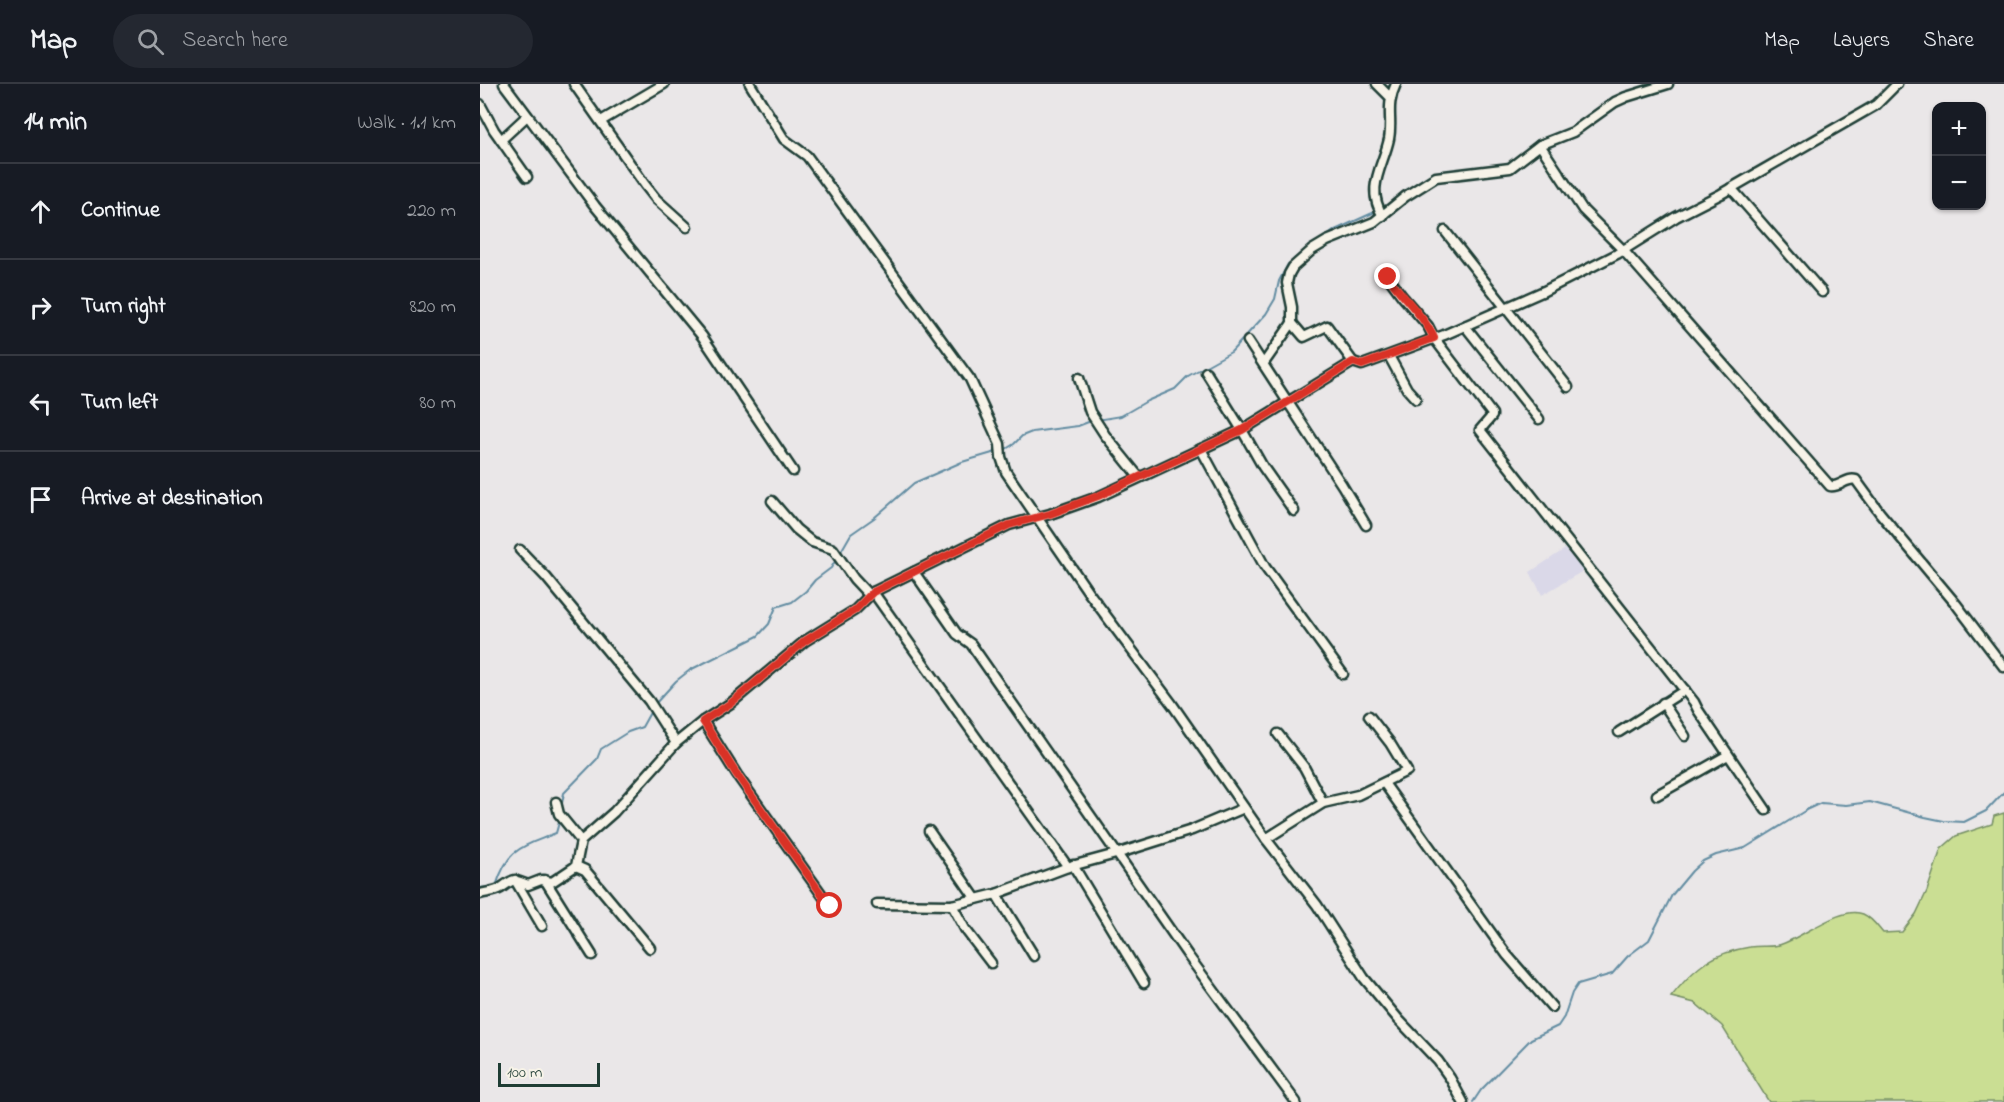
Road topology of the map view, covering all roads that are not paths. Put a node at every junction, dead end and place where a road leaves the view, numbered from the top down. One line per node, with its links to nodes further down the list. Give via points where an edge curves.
1 (504, 84): 11 (street)
2 (574, 84): 12 (street)
3 (664, 84): 12 (street)
4 (750, 84): 43 (street, via 783,139 807,156 970,379 1000,444 1006,472)
5 (1377, 84): 9 (street)
6 (1396, 84): 9 (street)
7 (1668, 84): 14 (street, via 1615,102 1573,132)
8 (1897, 84): 16 (street, via 1876,105)
9 (1390, 97): 17 (street, via 1389,138 1375,181 1376,205)
10 (480, 104): 13 (street)
11 (527, 116): 13 (street); 39 (street, via 702,336)
12 (601, 121): 18 (street, via 656,199)
13 (501, 140): 15 (street)
14 (1540, 145): 17 (street, via 1510,168 1436,177); 20 (street, via 1583,210)
15 (527, 177)
16 (1731, 188): 20 (street); 22 (street)
17 (1383, 216): 24 (street, via 1327,241 1293,267 1287,283)
18 (687, 227)
19 (1445, 231): 23 (street)
20 (1623, 250): 23 (street); 48 (street, via 1830,486 1856,480)
21 (1388, 277): 26 (street)
22 (1822, 292)
23 (1504, 308): 25 (street); 33 (street)
24 (1292, 323): 29 (street, via 1304,337 1327,327); 30 (street)
25 (1465, 326): 26 (street); 36 (street)
26 (1434, 338): 28 (street); 50 (street, via 1493,415 1480,430)
27 (1248, 341): 30 (street)
28 (1389, 356): 29 (street, via 1362,365); 34 (street)
29 (1353, 362): 35 (street)
30 (1264, 363): 35 (street)
31 (1206, 372): 37 (street)
32 (1080, 378): 40 (street, via 1090,412)
33 (1568, 387)
34 (1416, 399)
35 (1287, 402): 37 (street); 44 (street)
36 (1539, 419)
37 (1242, 430): 38 (street); 42 (street)
38 (1201, 448): 40 (street); 49 (street, via 1265,567)
39 (793, 471)
40 (1139, 477): 43 (street)
41 (772, 501): 47 (street, via 812,542 833,549 854,579)
42 (1294, 512)
43 (1036, 517): 46 (street, via 1009,525); 63 (street)
44 (1366, 525)
45 (520, 550): 57 (street, via 649,701)
46 (914, 572): 47 (street); 68 (street, via 957,634 971,644)
47 (871, 594): 53 (street, via 855,610 805,641 731,703); 70 (street)
48 (2004, 668)
49 (1343, 674)
50 (1685, 690): 51 (street); 58 (street)
51 (1663, 703): 54 (street); 56 (street)
52 (1369, 716): 59 (street, via 1406,770)
53 (703, 721): 57 (street); 78 (street)
54 (1619, 732)
55 (1278, 734): 62 (street, via 1304,767)
56 (1685, 736)
57 (676, 743): 67 (street, via 614,812)
58 (1728, 755): 60 (street); 64 (street)
59 (1384, 783): 62 (street, via 1358,795); 85 (street, via 1507,955)
60 (1657, 795)
61 (556, 802): 67 (street, via 561,816)
62 (1323, 803): 66 (street)
63 (1244, 808): 66 (street); 68 (street, via 1192,830)
64 (1766, 810)
65 (929, 831): 75 (street)
66 (1266, 839): 87 (street, via 1317,905 1364,978 1438,1061)
67 (581, 841): 69 (street)
68 (1116, 854): 70 (street); 86 (street)
69 (576, 866): 71 (street, via 552,882); 80 (street, via 585,870)
70 (1071, 866): 74 (street); 84 (street)
71 (545, 879): 72 (street, via 528,885); 81 (street)
72 (515, 880): 73 (street); 79 (street)
73 (480, 894)
74 (996, 894): 75 (street); 82 (street)
75 (976, 899): 77 (street)
76 (877, 904): 77 (street)
77 (952, 905): 83 (street)
78 (830, 906)
79 (542, 926)
80 (650, 948)
81 (592, 954)
82 (1034, 956)
83 (991, 963)
84 (1144, 983)
85 (1552, 1007)
86 (1296, 1102)
87 (1462, 1102)

